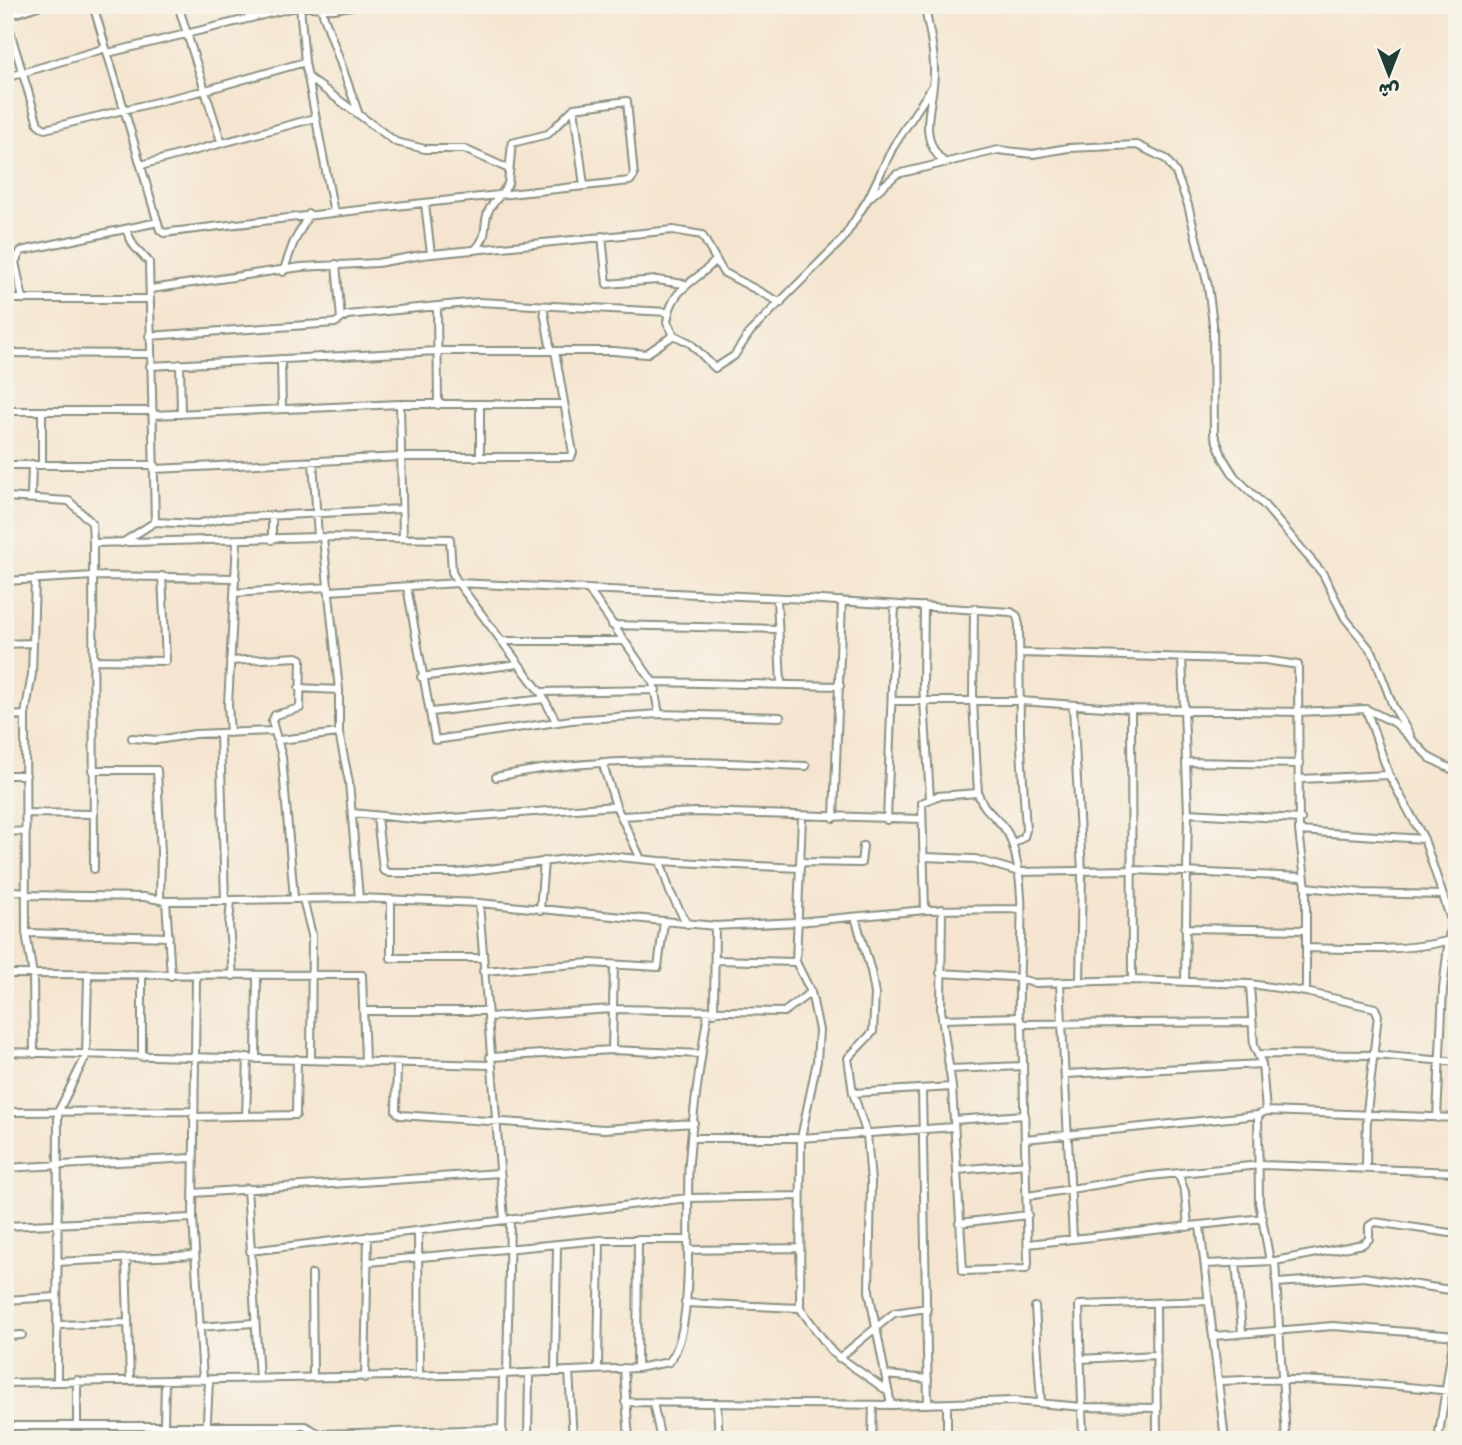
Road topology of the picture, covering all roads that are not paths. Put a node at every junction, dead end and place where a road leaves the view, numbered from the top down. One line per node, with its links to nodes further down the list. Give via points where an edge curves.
1 (41, 5): 8 (street)
2 (93, 5): 10 (street)
3 (178, 5): 9 (street)
4 (356, 5): 7 (street)
5 (924, 5): 15 (street, via 931,34)
6 (300, 6): 7 (street); 9 (street); 11 (street)
7 (321, 8): 19 (street)
8 (5, 16): 12 (street)
9 (187, 33): 10 (street); 16 (street)
10 (107, 50): 12 (street); 18 (street)
11 (305, 62): 14 (street); 16 (street)
12 (23, 72): 13 (street); 18 (street, via 38,124 45,129)
13 (5, 78)
14 (309, 78): 19 (street); 20 (street)
15 (932, 87): 22 (street, via 927,130 930,145); 27 (street, via 893,147)
16 (206, 90): 18 (street); 21 (street)
17 (575, 108): 24 (street, via 548,134 512,143); 25 (street); 25 (street, via 624,100 627,104 633,179)
18 (125, 109): 23 (street)
19 (358, 112): 24 (street, via 396,142 419,149 464,149)
20 (315, 118): 21 (street); 29 (street)
21 (221, 141): 23 (street)
22 (945, 163): 27 (street, via 897,174); 139 (street, via 998,150 1033,154 1108,145 1137,145 1166,159 1188,205 1208,286 1214,434 1223,458 1323,575 1345,618 1373,653)
23 (141, 164): 31 (street)
24 (509, 169): 26 (street, via 508,184)
25 (584, 186): 26 (street)
26 (500, 196): 28 (street); 34 (street, via 488,212 485,239)
27 (868, 199): 44 (street, via 843,239)
28 (425, 204): 29 (street); 35 (street)
29 (334, 213): 30 (street)
30 (309, 214): 31 (street, via 164,233); 38 (street)
31 (158, 222): 32 (street)
32 (126, 230): 40 (street, via 149,262); 42 (street, via 21,251 15,262)
33 (602, 236): 34 (street); 36 (street, via 673,230 700,234); 39 (street, via 607,284 657,280)
34 (475, 250): 35 (street)
35 (431, 254): 37 (street)
36 (715, 261): 39 (street, via 698,278); 44 (street, via 726,274)
37 (336, 264): 38 (street); 48 (street)
38 (283, 272): 40 (street)
39 (684, 284): 47 (street)
40 (151, 289): 43 (street)
41 (5, 299): 42 (street)
42 (23, 299): 43 (street)
43 (150, 299): 50 (street)
44 (781, 303): 49 (street, via 750,332 734,356 718,367)
45 (543, 306): 46 (street, via 478,302); 47 (street); 52 (street)
46 (437, 307): 48 (street); 51 (street)
47 (668, 312): 49 (street)
48 (341, 319): 50 (street)
49 (674, 335): 52 (street, via 646,354)
50 (149, 336): 54 (street)
51 (438, 351): 52 (street); 55 (street); 60 (street)
52 (553, 351): 59 (street)
53 (5, 353): 54 (street)
54 (149, 354): 57 (street)
55 (281, 359): 56 (street); 62 (street)
56 (180, 364): 57 (street); 66 (street)
57 (150, 366): 65 (street)
58 (400, 404): 60 (street); 62 (street); 67 (street)
59 (563, 404): 61 (street); 68 (street, via 571,457)
60 (438, 405): 61 (street)
61 (480, 405): 68 (street)
62 (282, 409): 66 (street)
63 (5, 411): 64 (street)
64 (42, 411): 65 (street); 71 (street)
65 (153, 413): 66 (street); 73 (street)
66 (181, 414)
67 (401, 457): 68 (street); 69 (street); 76 (street)
68 (480, 457)
69 (313, 461): 73 (street); 77 (street)
70 (32, 464): 71 (street); 72 (street); 75 (street)
71 (42, 464): 73 (street)
72 (5, 465)
73 (155, 467): 79 (street)
74 (5, 497): 75 (street)
75 (31, 497): 84 (street, via 69,501 92,523)
76 (402, 509): 77 (street); 81 (street)
77 (316, 513): 78 (street); 80 (street)
78 (272, 515): 79 (street, via 197,524); 82 (street)
79 (155, 522): 85 (street)
80 (320, 538): 81 (street); 82 (street); 93 (street)
81 (403, 538): 91 (street, via 452,540 452,572)
82 (272, 540): 83 (street)
83 (237, 542): 85 (street); 88 (street)
84 (93, 544): 85 (street); 86 (street)
85 (122, 544)
86 (94, 576): 87 (street); 89 (street); 109 (street)
87 (162, 576): 88 (street); 109 (street, via 166,661)
88 (236, 578): 95 (street)
89 (35, 580): 90 (street); 105 (street)
90 (5, 581)
91 (458, 583): 92 (street); 94 (street); 103 (street)
92 (407, 587): 93 (street); 112 (street)
93 (329, 589): 95 (street); 117 (street)
94 (588, 589): 96 (street); 101 (street)
95 (234, 593): 110 (street)
96 (777, 598): 97 (street); 102 (street)
97 (842, 601): 98 (street); 115 (street)
98 (895, 605): 99 (street); 121 (street)
99 (924, 606): 100 (street); 122 (street)
100 (974, 608): 107 (street, via 1001,609 1017,616); 120 (street)
101 (612, 625): 102 (street); 104 (street)
102 (778, 629): 113 (street)
103 (501, 641): 104 (street); 111 (street)
104 (624, 641): 114 (street)
105 (33, 643): 106 (street); 131 (street)
106 (5, 644)
107 (1020, 653): 108 (street); 123 (street)
108 (1181, 658): 127 (street); 129 (street, via 1294,663 1300,668)
109 (95, 660): 146 (street)
110 (230, 661): 116 (street, via 300,657); 136 (street)
111 (518, 664): 112 (street); 118 (street)
112 (421, 677): 128 (street)
113 (781, 684): 114 (street); 115 (street)
114 (654, 686): 118 (street); 130 (street)
115 (840, 686): 163 (street)
116 (299, 688): 117 (street); 135 (street, via 300,708 275,715)
117 (339, 690): 137 (street)
118 (540, 692): 119 (street)
119 (544, 699): 128 (street); 134 (street)
120 (973, 700): 122 (street); 123 (street); 153 (street)
121 (892, 701): 122 (street); 166 (street)
122 (924, 701): 154 (street)
123 (1021, 701): 124 (street); 171 (street, via 1026,830)
124 (1073, 707): 125 (street); 182 (street)
125 (1131, 709): 127 (street); 179 (street)
126 (1366, 709): 129 (street); 139 (street); 150 (street)
127 (1184, 710): 129 (street); 143 (street)
128 (431, 712): 134 (street, via 437,740)
129 (1298, 712): 144 (street)
130 (659, 714): 133 (street); 134 (street)
131 (25, 715): 132 (street); 149 (street)
132 (5, 716)
133 (780, 717)
134 (556, 722)
135 (273, 731): 136 (street); 141 (street)
136 (230, 733): 138 (street)
137 (339, 733): 141 (street); 157 (street)
138 (220, 735): 140 (street); 192 (street)
139 (1410, 736): 147 (street, via 1430,758)
140 (132, 738)
141 (279, 740): 188 (street)
142 (601, 762): 145 (street); 151 (street, via 533,768); 155 (street)
143 (1186, 762): 144 (street); 158 (street)
144 (1300, 764): 152 (street)
145 (806, 766)
146 (92, 770): 159 (street); 191 (street, via 157,769)
147 (1457, 772)
148 (5, 775): 149 (street)
149 (26, 775): 156 (street)
150 (1390, 775): 152 (street); 170 (street)
151 (496, 777)
152 (1300, 779): 165 (street)
153 (978, 793): 154 (street); 171 (street, via 983,806 1004,824)
154 (930, 798): 164 (street, via 922,803)
155 (616, 806): 160 (street); 161 (street, via 488,818)
156 (26, 813): 159 (street); 169 (street)
157 (352, 813): 161 (street); 189 (street)
158 (1188, 813): 165 (street); 180 (street)
159 (93, 814): 178 (street)
160 (621, 816): 162 (street, via 695,812); 173 (street)
161 (377, 817): 175 (street, via 386,873 457,873)
162 (802, 817): 163 (street); 177 (street)
163 (834, 818): 166 (street)
164 (922, 819): 166 (street); 174 (street)
165 (1301, 819): 168 (street)
166 (887, 820)
167 (5, 831): 169 (street)
168 (1299, 831): 170 (street); 183 (street)
169 (26, 832): 186 (street)
170 (1424, 839): 187 (street)
171 (1013, 844): 181 (street)
172 (863, 846): 177 (street, via 861,863)
173 (640, 857): 175 (street, via 597,855); 176 (street)
174 (924, 857): 181 (street, via 975,859); 198 (street)
175 (544, 861): 197 (street)
176 (660, 861): 177 (street); 203 (street)
177 (799, 865): 202 (street)
178 (94, 869)
179 (1133, 870): 180 (street); 182 (street); 226 (street)
180 (1186, 871): 183 (street); 205 (street)
181 (1019, 872): 182 (street); 196 (street)
182 (1082, 872): 228 (street)
183 (1303, 877): 184 (street)
184 (1306, 887): 187 (street); 206 (street)
185 (5, 890): 186 (street)
186 (26, 894): 191 (street); 207 (street)
187 (1442, 895): 200 (street)
188 (294, 898): 190 (street); 192 (street)
189 (359, 898): 190 (street); 193 (street)
190 (303, 899): 219 (street, via 312,935)
191 (163, 900): 192 (street); 208 (street)
192 (228, 900): 224 (street)
193 (391, 900): 194 (street); 211 (street, via 391,958)
194 (479, 903): 197 (street); 211 (street)
195 (942, 909): 196 (street); 198 (street); 216 (street)
196 (1020, 909): 227 (street)
197 (540, 910): 201 (street)
198 (925, 910): 199 (street)
199 (855, 918): 202 (street); 266 (street, via 875,994 873,1032 848,1058)
200 (1454, 919): 209 (street)
201 (664, 922): 203 (street); 214 (street, via 660,967)
202 (798, 922): 204 (street); 213 (street)
203 (687, 924): 204 (street)
204 (715, 926): 212 (street)
205 (1185, 928): 206 (street); 229 (street)
206 (1307, 930): 210 (street)
207 (26, 933): 208 (street); 218 (street)
208 (169, 937): 222 (street)
209 (1447, 941): 210 (street, via 1419,948); 256 (street)
210 (1306, 948): 233 (street)
211 (482, 958): 215 (street)
212 (716, 960): 213 (street); 236 (street)
213 (796, 962): 232 (street)
214 (614, 965): 215 (street); 234 (street)
215 (483, 971): 237 (street)
216 (940, 973): 227 (street); 238 (street)
217 (5, 974): 218 (street)
218 (33, 975): 220 (street); 244 (street)
219 (312, 975): 225 (street); 235 (street, via 362,975); 254 (street)
220 (88, 976): 221 (street); 248 (street)
221 (142, 976): 222 (street); 249 (street)
222 (171, 976): 223 (street)
223 (196, 976): 224 (street); 250 (street)
224 (233, 976): 225 (street)
225 (257, 976): 252 (street)
226 (1132, 980): 228 (street); 229 (street)
227 (1018, 981): 230 (street); 239 (street)
228 (1080, 981): 230 (street)
229 (1185, 981): 231 (street)
230 (1060, 983): 240 (street)
231 (1250, 984): 233 (street); 241 (street)
232 (811, 992): 236 (street, via 784,1012); 284 (street, via 819,1030 817,1061)
233 (1306, 992): 247 (street, via 1375,1008)
234 (613, 1009): 236 (street); 237 (street); 242 (street)
235 (364, 1011): 237 (street); 257 (street)
236 (711, 1013): 245 (street)
237 (487, 1014): 255 (street)
238 (942, 1019): 239 (street); 262 (street)
239 (1020, 1020): 240 (street); 261 (street)
240 (1064, 1021): 241 (street); 263 (street)
241 (1252, 1021): 246 (street)
242 (612, 1050): 245 (street); 255 (street)
243 (5, 1052): 244 (street)
244 (34, 1054): 248 (street)
245 (701, 1054): 278 (street)
246 (1258, 1054): 247 (street); 260 (street)
247 (1374, 1055): 256 (street); 270 (street)
248 (86, 1056): 249 (street); 269 (street)
249 (142, 1057): 250 (street)
250 (195, 1057): 251 (street); 271 (street)
251 (248, 1057): 252 (street); 274 (street)
252 (256, 1058): 253 (street)
253 (297, 1059): 254 (street); 274 (street, via 296,1115)
254 (311, 1059): 257 (street)
255 (491, 1061): 259 (street); 277 (street)
256 (1439, 1061): 258 (street); 275 (street)
257 (365, 1062): 259 (street)
258 (1457, 1062)
259 (397, 1064): 277 (street, via 397,1114)
260 (1262, 1064): 263 (street); 267 (street)
261 (1023, 1066): 262 (street); 272 (street)
262 (949, 1069): 264 (street)
263 (1066, 1074): 282 (street)
264 (952, 1087): 265 (street); 279 (street)
265 (922, 1089): 266 (street); 280 (street)
266 (853, 1093): 281 (street)
267 (1266, 1111): 270 (street); 273 (street)
268 (5, 1112): 269 (street)
269 (58, 1112): 271 (street); 289 (street)
270 (1367, 1112): 275 (street); 290 (street)
271 (193, 1114): 274 (street); 286 (street)
272 (1025, 1115): 279 (street); 285 (street)
273 (1258, 1115): 282 (street); 288 (street)
274 (246, 1116)
275 (1437, 1118): 276 (street)
276 (1457, 1118)
277 (494, 1119): 278 (street, via 604,1129); 294 (street)
278 (694, 1123): 283 (street)
279 (954, 1124): 280 (street); 292 (street)
280 (924, 1129): 281 (street); 342 (street)
281 (867, 1135): 284 (street); 349 (street, via 869,1291)
282 (1068, 1136): 285 (street); 297 (street)
283 (691, 1138): 284 (street); 301 (street)
284 (801, 1138): 300 (street)
285 (1025, 1139): 287 (street)
286 (192, 1158): 289 (street); 298 (street)
287 (1026, 1164): 292 (street); 299 (street)
288 (1260, 1164): 290 (street); 295 (street); 304 (street)
289 (58, 1166): 291 (street); 306 (street)
290 (1366, 1167): 293 (street)
291 (5, 1168)
292 (957, 1170): 307 (street)
293 (1457, 1172)
294 (500, 1173): 296 (street); 305 (street)
295 (1178, 1173): 297 (street); 310 (street)
296 (247, 1188): 298 (street); 323 (street)
297 (1071, 1190): 299 (street); 315 (street)
298 (193, 1192): 303 (street)
299 (1028, 1195): 302 (street)
300 (800, 1196): 301 (street); 320 (street)
301 (688, 1198): 305 (street); 317 (street)
302 (1028, 1215): 307 (street); 318 (street)
303 (193, 1218): 306 (street); 324 (street)
304 (1263, 1218): 309 (street); 327 (street)
305 (507, 1219): 311 (street); 321 (street)
306 (57, 1223): 308 (street); 328 (street)
307 (960, 1223): 318 (street, via 964,1273 1026,1269)
308 (5, 1226)
309 (1200, 1226): 310 (street); 331 (street)
310 (1188, 1227): 315 (street)
311 (418, 1231): 313 (street); 325 (street)
312 (1457, 1234): 327 (street, via 1375,1222 1369,1226 1367,1243)
313 (368, 1236): 323 (street); 329 (street)
314 (638, 1239): 316 (street); 317 (street); 358 (street)
315 (1073, 1239): 318 (street)
316 (600, 1240): 319 (street); 360 (street)
317 (688, 1240): 322 (street)
318 (1028, 1244)
319 (557, 1245): 321 (street); 361 (street)
320 (799, 1248): 322 (street); 341 (street)
321 (510, 1250): 325 (street); 364 (street)
322 (688, 1250): 338 (street)
323 (250, 1251): 345 (street)
324 (195, 1255): 326 (street); 347 (street)
325 (420, 1258): 329 (street); 366 (street)
326 (127, 1260): 328 (street); 344 (street)
327 (1273, 1261): 330 (street); 333 (street)
328 (57, 1262): 335 (street)
329 (369, 1262): 369 (street)
330 (1236, 1262): 331 (street); 350 (street)
331 (1206, 1264): 337 (street)
332 (312, 1274): 368 (street)
333 (1276, 1283): 334 (street, via 1364,1277); 348 (street)
334 (1457, 1290)
335 (56, 1297): 336 (street); 346 (street)
336 (5, 1300)
337 (1209, 1301): 339 (street); 353 (street)
338 (685, 1303): 341 (street); 358 (street, via 674,1356 662,1365)
339 (1156, 1303): 355 (street); 357 (street, via 1079,1305)
340 (1035, 1307): 383 (street)
341 (800, 1308): 356 (street)
342 (927, 1308): 349 (street, via 894,1312); 371 (street)
343 (1457, 1317): 354 (street)
344 (128, 1323): 346 (street); 374 (street)
345 (253, 1323): 347 (street); 367 (street)
346 (57, 1325): 372 (street)
347 (199, 1327): 376 (street)
348 (1280, 1328): 350 (street); 354 (street, via 1363,1326); 370 (street)
349 (876, 1329): 356 (street); 365 (street)
350 (1241, 1332): 353 (street)
351 (22, 1335): 352 (street)
352 (5, 1336)
353 (1214, 1336): 377 (street)
354 (1455, 1336): 379 (street)
355 (1156, 1355): 357 (street); 391 (street)
356 (839, 1358): 380 (street)
357 (1080, 1359): 390 (street)
358 (637, 1367): 359 (street)
359 (624, 1368): 360 (street); 382 (street)
360 (598, 1369): 362 (street)
361 (555, 1371): 362 (street); 363 (street)
362 (569, 1371): 401 (street)
363 (529, 1373): 364 (street); 400 (street)
364 (505, 1374): 366 (street); 396 (street)
365 (887, 1375): 371 (street); 380 (street)
366 (419, 1376): 369 (street)
367 (258, 1378): 368 (street); 376 (street)
368 (313, 1378): 369 (street)
369 (365, 1378)
370 (1283, 1378): 377 (street); 379 (street); 410 (street)
371 (928, 1379): 386 (street)
372 (57, 1380): 373 (street); 378 (street)
373 (77, 1380): 374 (street); 392 (street)
374 (130, 1380): 375 (street)
375 (165, 1380): 376 (street); 393 (street)
376 (206, 1380): 395 (street)
377 (1220, 1381): 409 (street)
378 (5, 1383)
379 (1446, 1391): 381 (street); 411 (street)
380 (889, 1392): 389 (street)
381 (1457, 1392)
382 (625, 1402): 384 (street); 402 (street)
383 (1041, 1402): 387 (street); 390 (street)
384 (653, 1403): 385 (street); 403 (street)
385 (717, 1403): 388 (street); 404 (street)
386 (928, 1404): 387 (street); 389 (street)
387 (947, 1404): 406 (street)
388 (873, 1405): 389 (street); 405 (street)
389 (891, 1405)
390 (1083, 1407): 391 (street); 407 (street)
391 (1158, 1408): 408 (street)
392 (76, 1425): 393 (street); 394 (street)
393 (164, 1425): 395 (street)
394 (5, 1426)
395 (207, 1426): 397 (street, via 305,1426 320,1434); 398 (street)
396 (502, 1429): 397 (street); 399 (street)
397 (410, 1436)
398 (206, 1440)
399 (502, 1440)
400 (528, 1440)
401 (573, 1440)
402 (629, 1440)
403 (660, 1440)
404 (719, 1440)
405 (872, 1440)
406 (947, 1440)
407 (1083, 1440)
408 (1157, 1440)
409 (1226, 1440)
410 (1286, 1440)
411 (1438, 1440)

